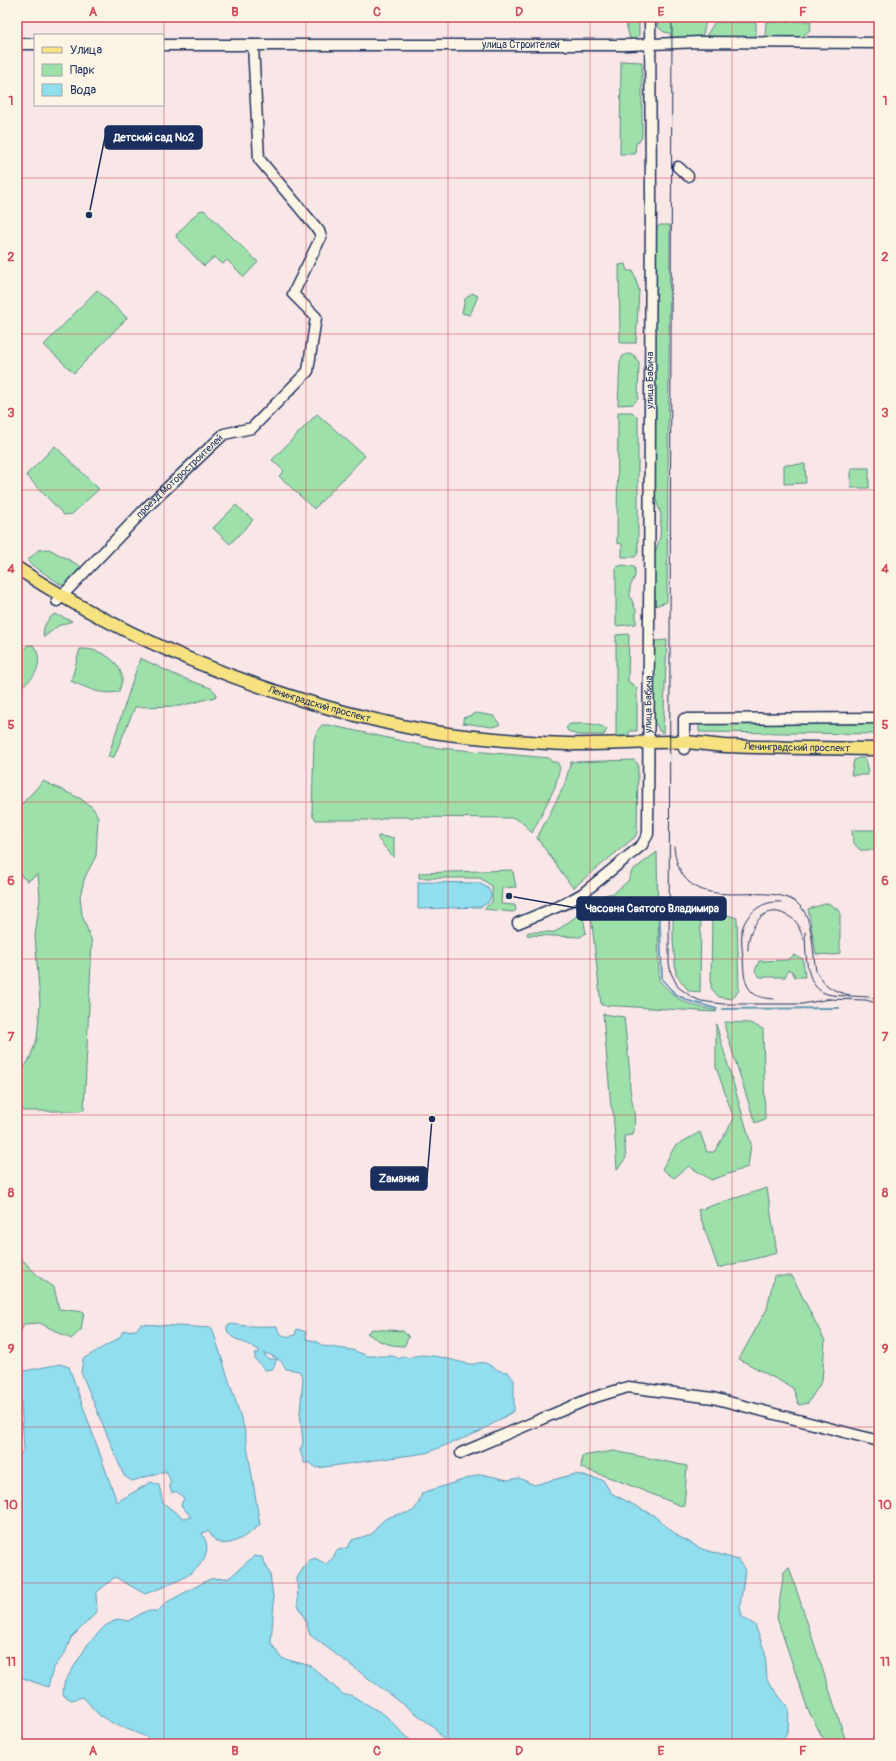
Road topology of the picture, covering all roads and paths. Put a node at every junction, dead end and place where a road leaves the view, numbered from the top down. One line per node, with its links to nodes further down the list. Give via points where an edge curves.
1 (650, 17): 5 (street, улица Бабича)
2 (879, 43): 5 (street, улица Строителей)
3 (17, 44): 4 (street)
4 (34, 44)
5 (650, 44): 7 (street, улица Строителей); 15 (street, улица Бабича)
6 (164, 45): 7 (street, улица Строителей)
7 (253, 46): 12 (street, проезд Моторостроителей, via 259,159 319,231 321,237 293,294 316,317 308,371 252,428 224,434 147,507)
8 (678, 167): 9 (street)
9 (688, 176)
10 (17, 568): 12 (main road, Ленинградский проспект)
11 (17, 576): 12 (main road, Ленинградский проспект)
12 (59, 598): 15 (main road, Ленинградский проспект, via 191,661 270,690 357,715 401,726 456,735 566,744)
13 (879, 718): 14 (street, via 684,719)
14 (684, 746): 15 (main road, Ленинградский проспект); 16 (main road, Ленинградский проспект)
15 (648, 747): 17 (street, улица Бабича, via 647,839 582,894)
16 (876, 750)
17 (518, 923)
18 (879, 1441): 19 (street, via 713,1398 628,1386 589,1398)
19 (461, 1453)

